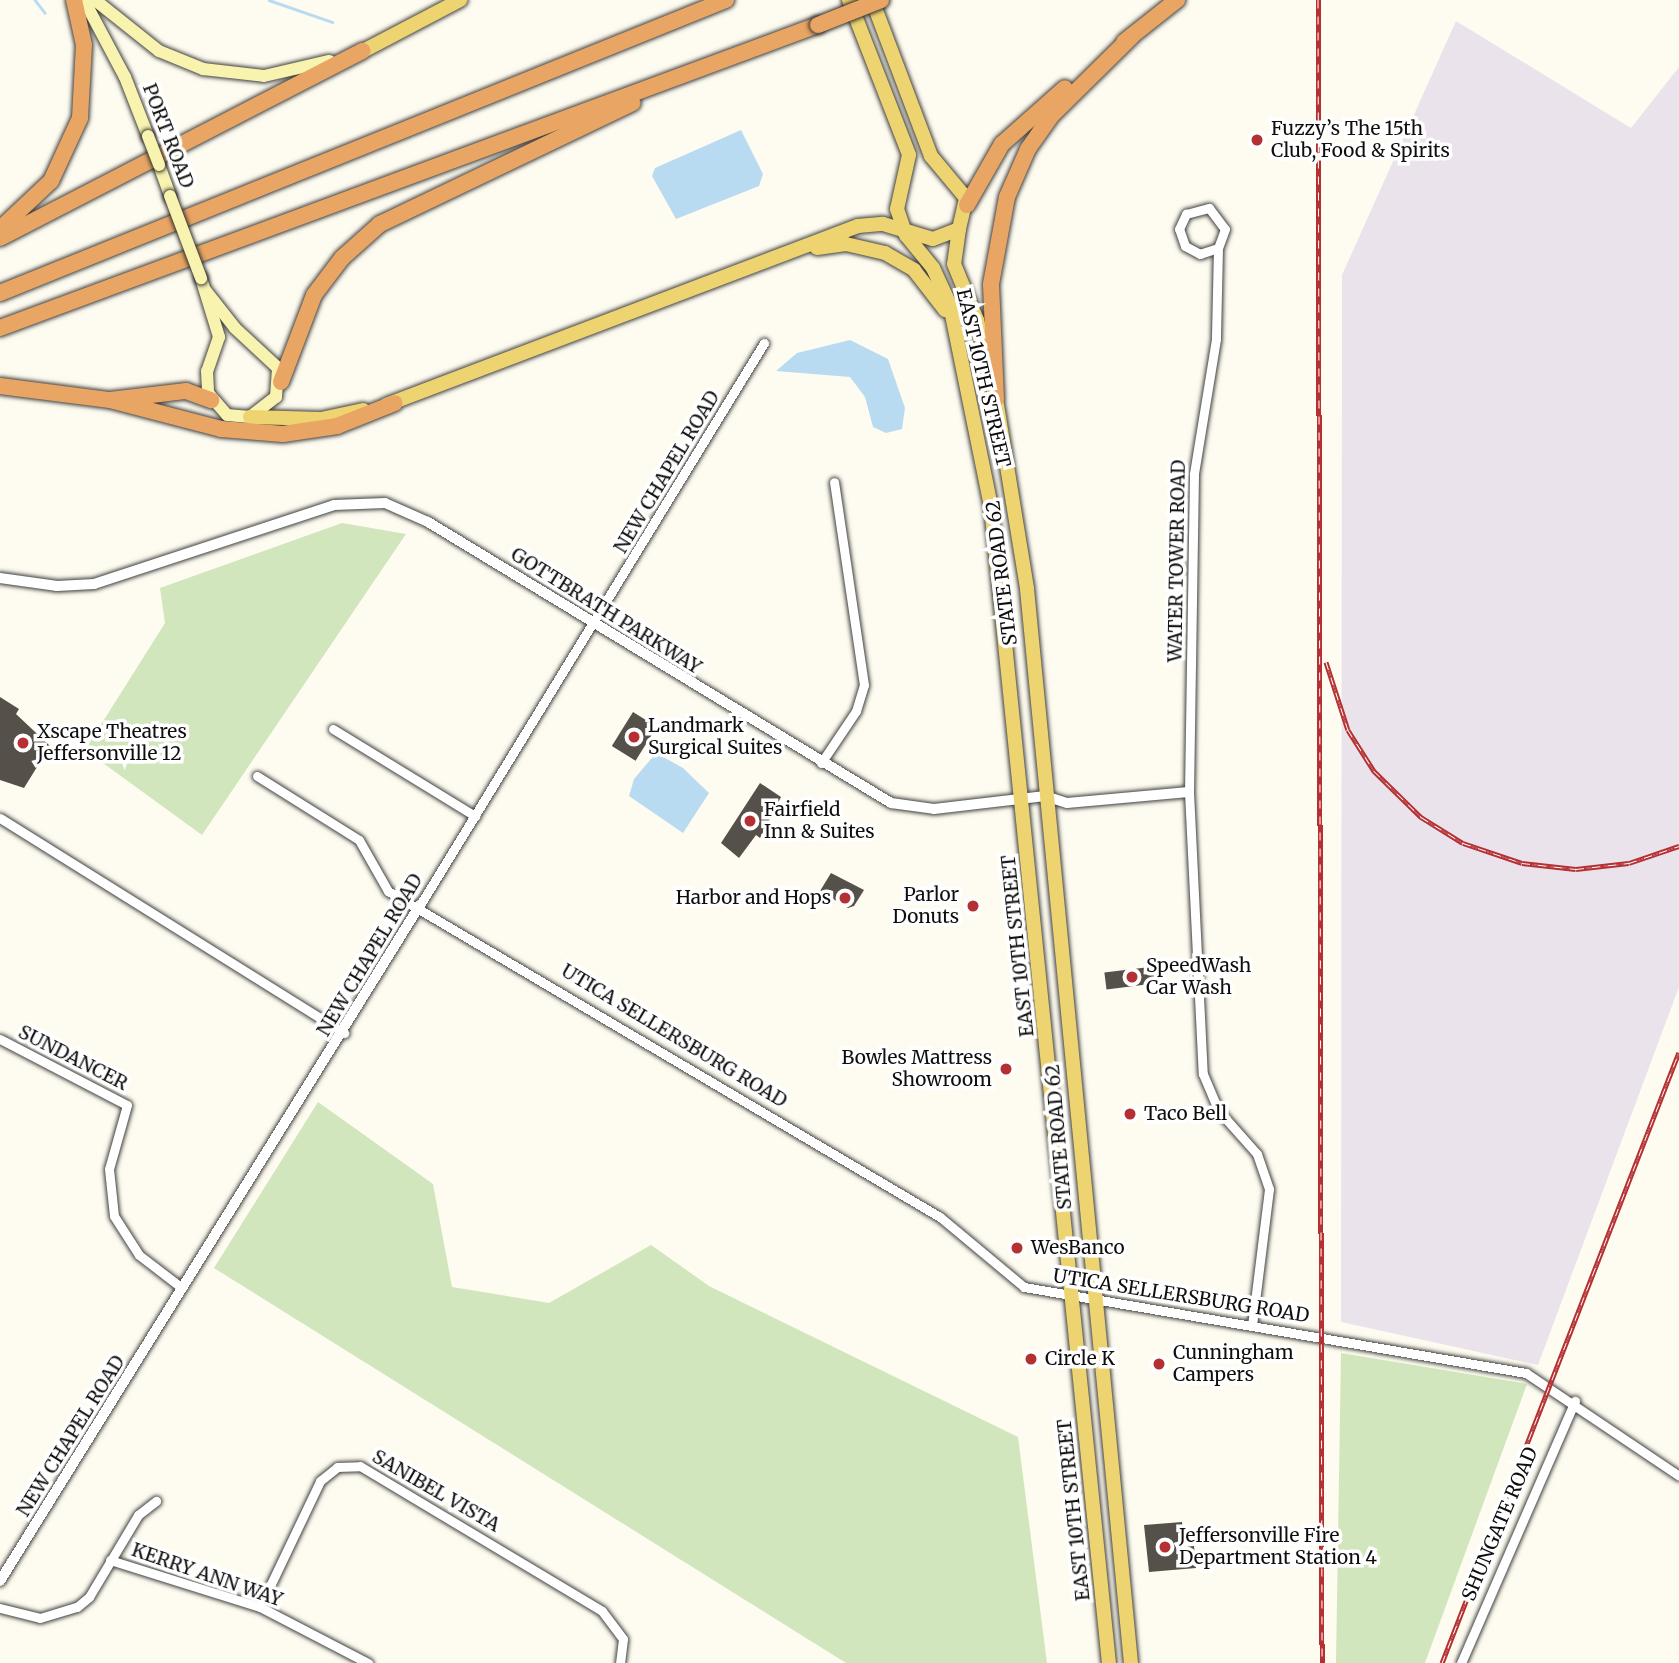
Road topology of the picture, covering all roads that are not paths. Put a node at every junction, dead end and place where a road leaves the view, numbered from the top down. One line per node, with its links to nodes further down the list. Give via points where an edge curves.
1 (74, 0): 14 (highway, via 84,45 80,118 51,181)
2 (84, 0): 20 (main road, PORT ROAD, bridge, via 125,76)
3 (95, 0): 11 (main road, via 159,51 233,76 292,74)
4 (460, 0): 11 (main road)
5 (726, 0): 21 (highway)
6 (849, 0): 16 (main road, via 909,155 897,209)
7 (873, 0): 13 (main road, via 924,140)
8 (881, 0): 12 (highway, bridge)
9 (1177, 0): 10 (highway)
10 (1132, 36): 13 (highway, via 1012,134); 27 (highway, via 1050,117 1028,149 1007,197 991,284)
11 (363, 51): 17 (highway)
12 (704, 67): 22 (highway); 25 (highway, via 380,224 342,258 313,295)
13 (967, 205): 15 (main road, EAST 10TH STREET)
14 (0, 229)
15 (959, 229): 16 (main road, via 933,239); 27 (main road, EAST 10TH STREET, via 954,264 977,320)
16 (907, 234): 18 (main road, via 865,223); 23 (main road, EAST 10TH STREET, via 945,289)
17 (0, 238)
18 (806, 248): 23 (main road, via 862,246 901,260 929,285); 30 (main road)
19 (1218, 248): 19 (street, WATER TOWER ROAD, via 1200,254 1185,246 1180,229 1186,215 1201,208 1216,212 1225,229); 38 (street, WATER TOWER ROAD, via 1216,339 1194,474)
20 (203, 284): 25 (main road, via 235,328 273,359); 29 (main road, via 219,338 207,371)
21 (0, 293)
22 (0, 328)
23 (957, 333): 40 (main road, EAST 10TH STREET, via 1001,574)
24 (764, 343): 34 (street, NEW CHAPEL ROAD)
25 (281, 382): 31 (main road, via 270,405)
26 (0, 386): 28 (highway)
27 (996, 399): 39 (main road, STATE ROAD 62, via 1027,589)
28 (110, 400): 29 (highway, via 186,391); 30 (highway, via 257,434 337,426)
29 (211, 400): 31 (main road, via 227,415)
30 (395, 403): 31 (main road, via 321,419)
31 (250, 417)
32 (834, 482): 36 (street, via 864,685 856,711)
33 (0, 579): 34 (street, GOTTBRATH PARKWAY, via 57,586 94,584 334,505 374,502 428,523)
34 (595, 626): 36 (street, GOTTBRATH PARKWAY); 41 (street, NEW CHAPEL ROAD)
35 (333, 729): 41 (street)
36 (821, 763): 40 (street, GOTTBRATH PARKWAY, via 911,809)
37 (257, 776): 43 (street, UTICA SELLERSBURG ROAD, via 359,840 371,855 381,886)
38 (1189, 792): 39 (street, GOTTBRATH PARKWAY, via 1067,803); 49 (street, WATER TOWER ROAD, via 1203,1074 1218,1110 1257,1154 1269,1189)
39 (1045, 796): 40 (street, GOTTBRATH PARKWAY); 48 (main road, STATE ROAD 62)
40 (1023, 800): 47 (main road, EAST 10TH STREET)
41 (475, 816): 43 (street, NEW CHAPEL ROAD)
42 (0, 818): 44 (street)
43 (420, 905): 44 (street, NEW CHAPEL ROAD); 47 (street, UTICA SELLERSBURG ROAD, via 940,1217 1017,1284)
44 (345, 1033): 46 (street, NEW CHAPEL ROAD)
45 (0, 1040): 46 (street, SUNDANCER, via 127,1105 109,1170 114,1216 139,1255)
46 (182, 1287): 54 (street, NEW CHAPEL ROAD)
47 (1073, 1299): 48 (street, UTICA SELLERSBURG ROAD); 59 (main road, EAST 10TH STREET)
48 (1093, 1301): 49 (street, UTICA SELLERSBURG ROAD); 60 (main road, STATE ROAD 62)
49 (1252, 1325): 50 (street, UTICA SELLERSBURG ROAD, via 1513,1369)
50 (1575, 1401): 51 (street, UTICA SELLERSBURG ROAD, via 1634,1449); 61 (street, SHUNGATE ROAD)
51 (1679, 1476)
52 (156, 1500): 53 (street, via 138,1515)
53 (110, 1560): 55 (street, KERRY ANN WAY); 56 (street, via 89,1597 65,1613 40,1618)
54 (0, 1581)
55 (260, 1607): 57 (street, KERRY ANN WAY); 58 (street, SANIBEL VISTA, via 320,1481 337,1467 360,1466 602,1611 619,1628)
56 (0, 1608)
57 (368, 1663)
58 (620, 1663)
59 (1109, 1663)
60 (1131, 1663)
61 (1461, 1663)

